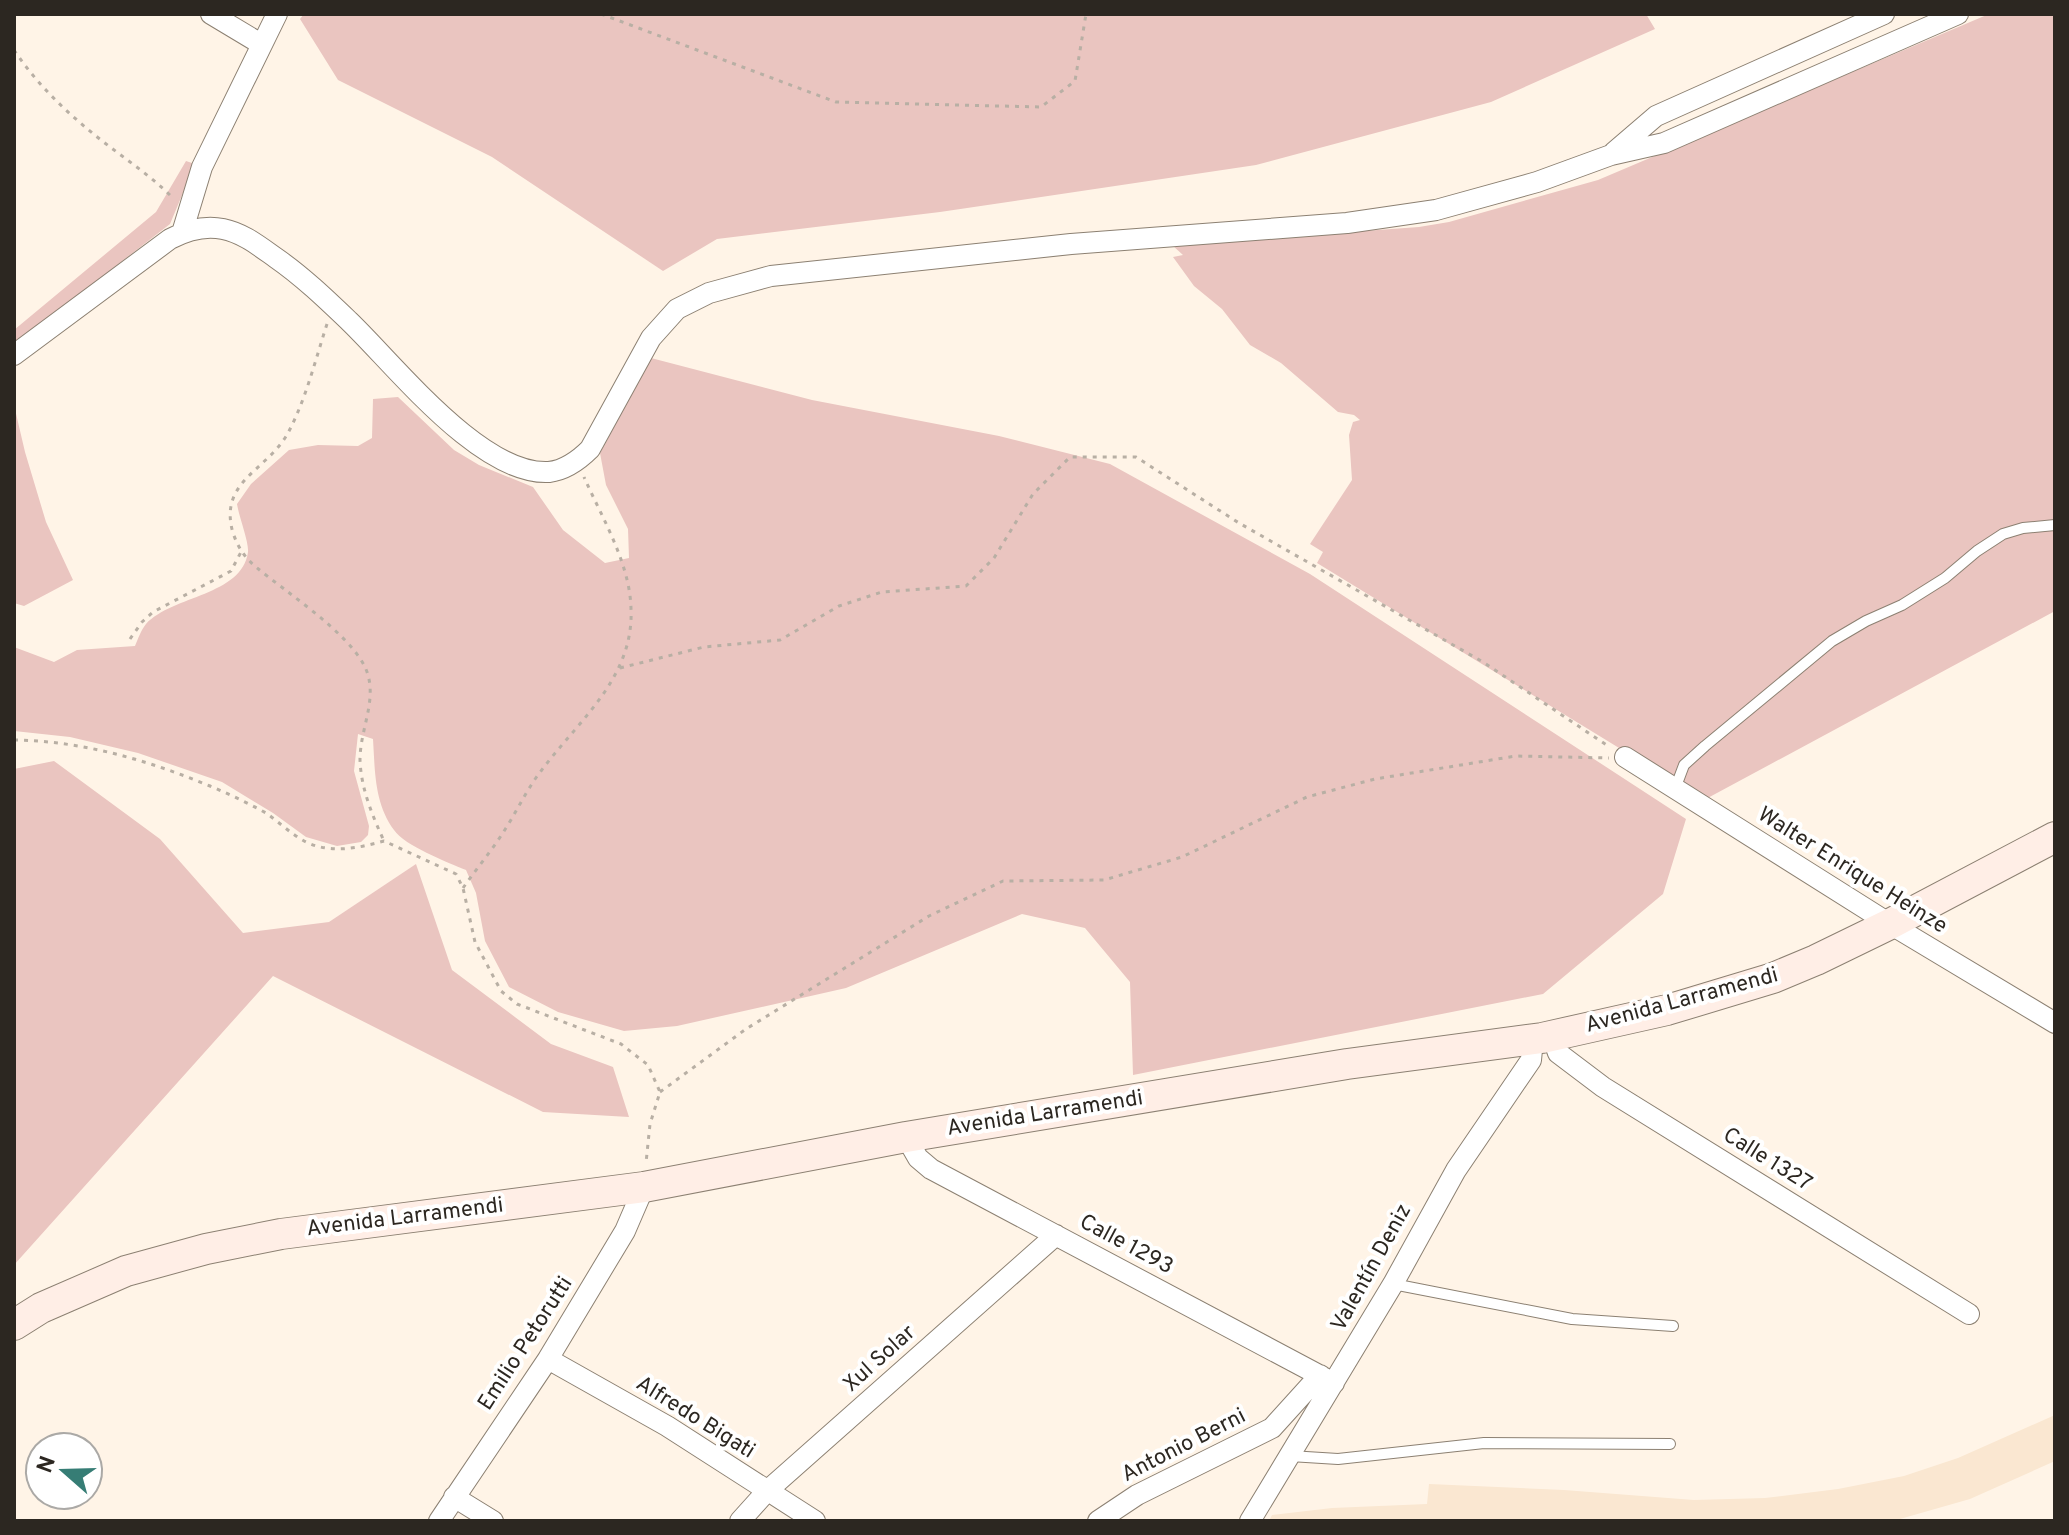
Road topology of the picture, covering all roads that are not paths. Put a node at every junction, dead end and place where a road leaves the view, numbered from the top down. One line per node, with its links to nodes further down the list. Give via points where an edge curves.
1 (211, 14): 5 (street)
2 (277, 14): 5 (street)
3 (1884, 14): 6 (street, via 1656,116)
4 (1958, 14): 6 (street, via 1664,143)
5 (261, 44): 7 (street, via 202,167)
6 (1611, 155): 7 (street, via 1479,200 1392,218 1055,245 771,276 733,285 690,301 665,321 600,434 578,461 549,472 491,454 441,414 292,269 237,233 208,227)
7 (182, 233): 8 (street)
8 (14, 355)
9 (2055, 525): 11 (lane, via 2003,534 1902,605 1832,641 1684,765)
10 (1625, 757): 11 (street, Walter Enrique Heinze)
11 (1675, 789): 13 (street, Walter Enrique Heinze)
12 (2055, 837): 13 (main road, Avenida Larramendi)
13 (1890, 924): 14 (street, Walter Enrique Heinze); 15 (main road, Avenida Larramendi, via 1816,960 1733,991)
14 (2055, 1023)
15 (1543, 1037): 16 (main road, Avenida Larramendi); 19 (street, Valentín Deniz, via 1456,1170); 20 (street, Calle 1327, via 1603,1087)
16 (906, 1137): 17 (main road, Avenida Larramendi); 18 (street, Calle 1293, via 931,1169)
17 (644, 1187): 21 (main road, Avenida Larramendi, via 281,1234 206,1249 126,1271); 23 (street, Emilio Petorutti, via 625,1231)
18 (1056, 1235): 24 (street, Calle 1293); 27 (street, Xul Solar)
19 (1393, 1284): 22 (lane, via 1572,1319); 24 (street, Valentín Deniz)
20 (1969, 1314)
21 (14, 1325)
22 (1673, 1326)
23 (548, 1359): 27 (street, Alfredo Bigati, via 667,1426); 28 (street, Emilio Petorutti)
24 (1327, 1379): 26 (street, Valentín Deniz); 33 (street, Antonio Berni, via 1272,1428 1137,1495)
25 (1670, 1444): 26 (lane, via 1484,1443 1338,1459)
26 (1290, 1456): 34 (street, Valentín Deniz)
27 (767, 1491): 31 (street, Xul Solar); 32 (street, Alfredo Bigati)
28 (454, 1497): 29 (street, Emilio Petorutti); 30 (street)
29 (439, 1521)
30 (493, 1521)
31 (740, 1521)
32 (815, 1521)
33 (1098, 1521)
34 (1250, 1521)

